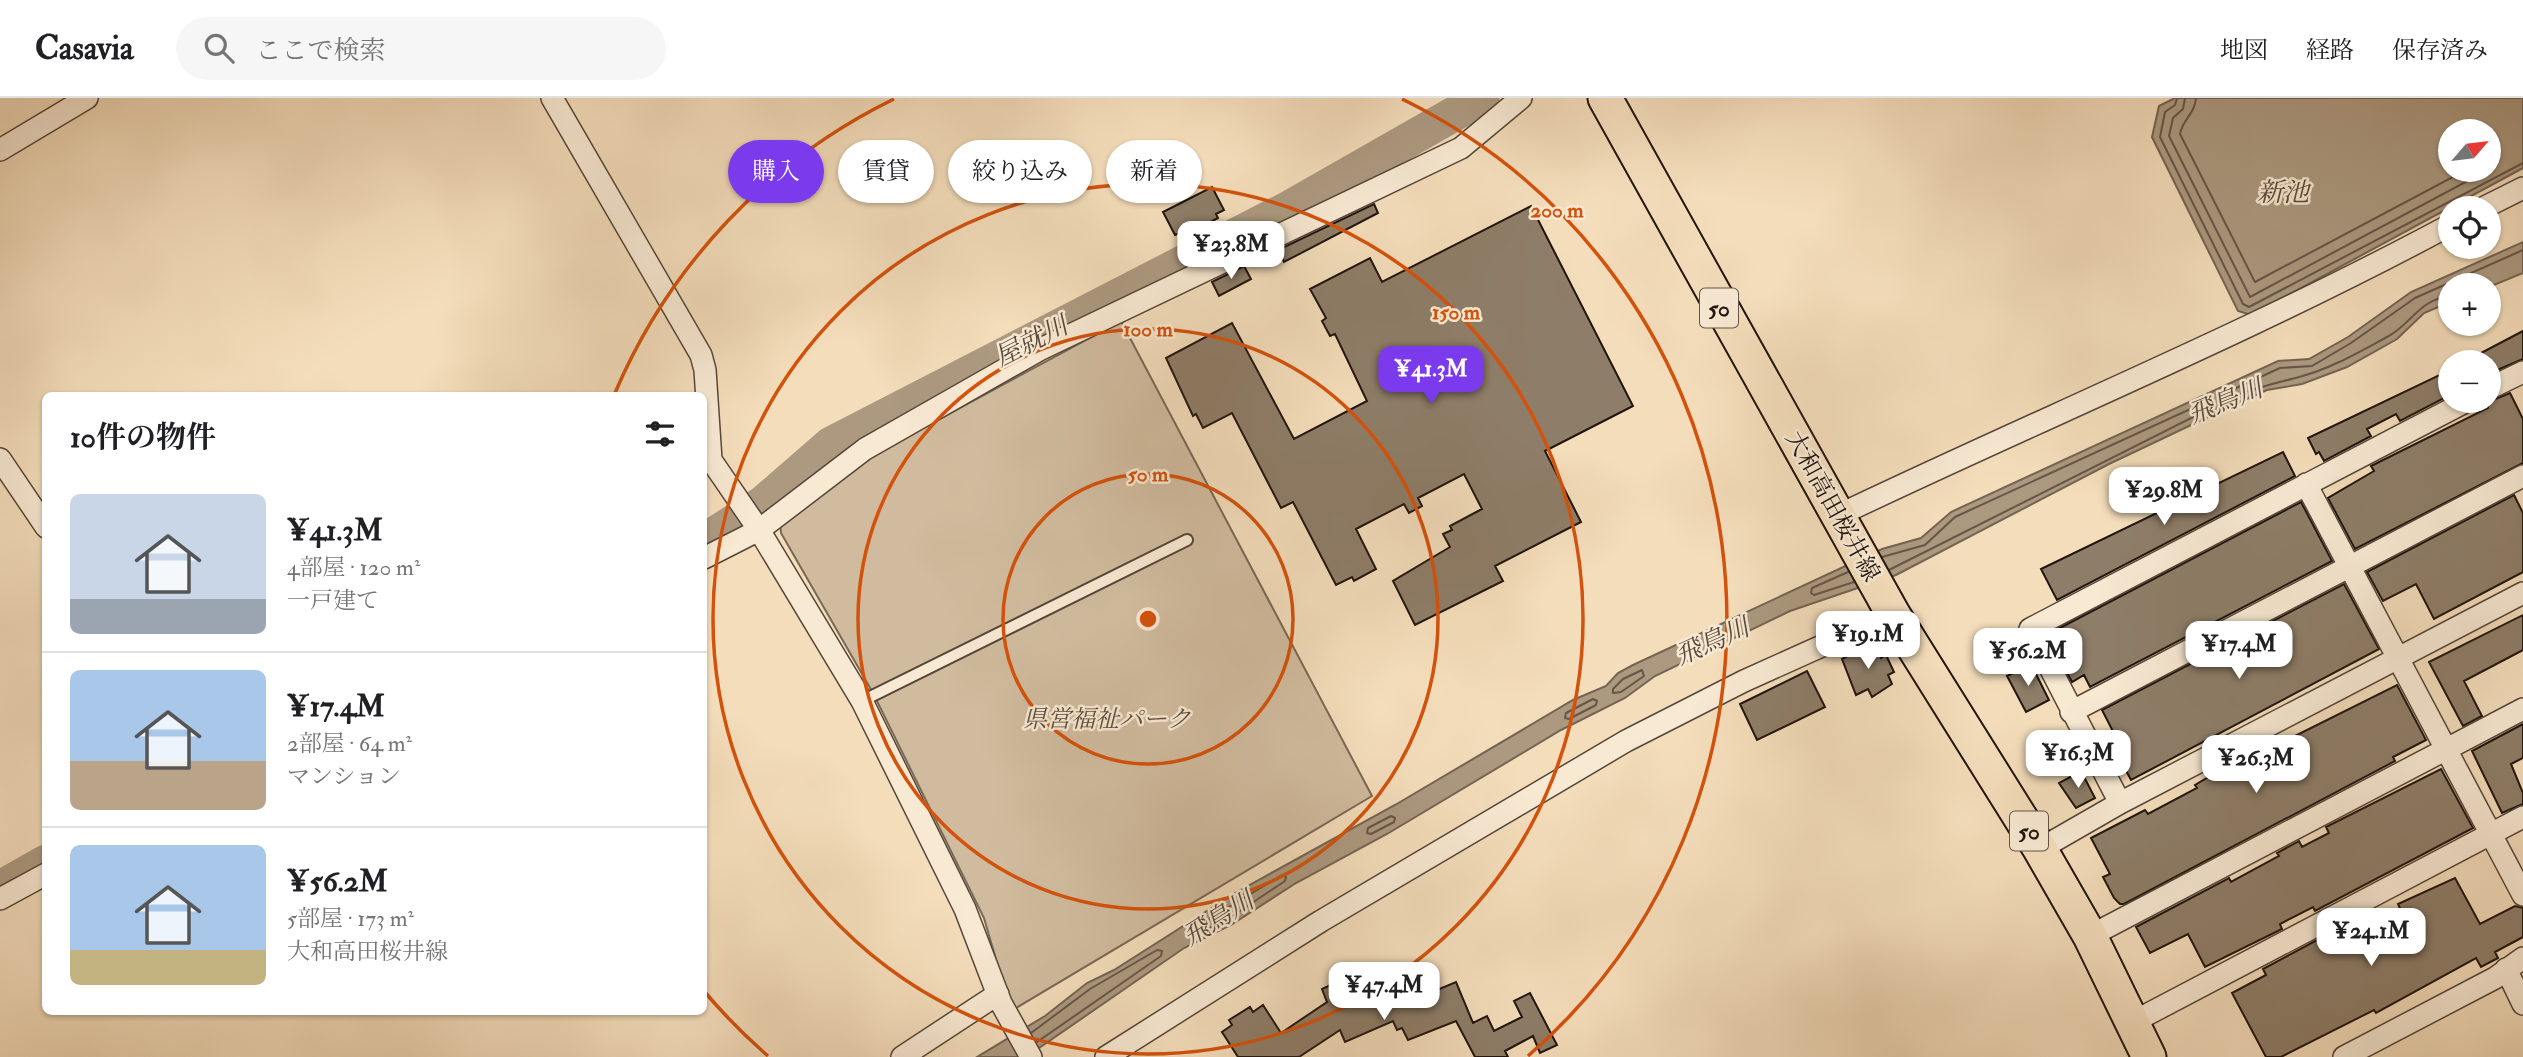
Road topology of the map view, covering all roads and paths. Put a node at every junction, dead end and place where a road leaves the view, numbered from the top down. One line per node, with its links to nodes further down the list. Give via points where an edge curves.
1 (87, 98): 5 (street)
2 (552, 98): 11 (street, via 701,355)
3 (1521, 98): 17 (street, via 1461,148 1027,357)
4 (1605, 98): 18 (main road, 大和高田桜井線 / 50)
5 (0, 150)
6 (2523, 188): 7 (street)
7 (2501, 199)
8 (2438, 231): 18 (street, via 2206,348 1995,440)
9 (2523, 372): 10 (street)
10 (2501, 383)
11 (706, 392)
12 (707, 400): 17 (street, via 711,460)
13 (2444, 413): 16 (street)
14 (0, 459): 19 (street)
15 (2523, 476): 22 (street)
16 (2306, 484): 22 (street); 28 (street, via 2030,629)
17 (752, 520): 21 (street); 26 (street)
18 (1842, 520): 24 (main road, 大和高田桜井線 / 50)
19 (42, 521)
20 (1186, 540): 26 (lane)
21 (707, 556)
22 (2350, 566): 25 (street); 28 (street)
23 (2523, 593): 25 (street)
24 (1891, 609): 33 (main road, 大和高田桜井線 / 50); 44 (street, via 1626,741 1321,921)
25 (2398, 659): 29 (street); 30 (street)
26 (862, 701): 39 (street, via 965,909)
27 (2523, 709): 29 (street)
28 (2071, 712): 30 (street)
29 (2446, 749): 32 (street); 37 (street)
30 (2120, 803): 33 (street)
31 (2523, 817): 32 (street)
32 (2491, 834): 35 (street); 41 (street)
33 (2040, 849): 37 (main road, 大和高田桜井線 / 50)
34 (42, 876): 36 (street)
35 (2523, 895)
36 (0, 899)
37 (2090, 936): 41 (main road, 大和高田桜井線 / 50)
38 (2514, 964): 40 (street); 46 (street)
39 (1000, 999): 42 (street); 43 (street)
40 (2523, 1004)
41 (2131, 1023): 45 (main road, 大和高田桜井線 / 50)
42 (902, 1057)
43 (1031, 1057)
44 (1106, 1057)
45 (2149, 1057)
46 (2344, 1057)

